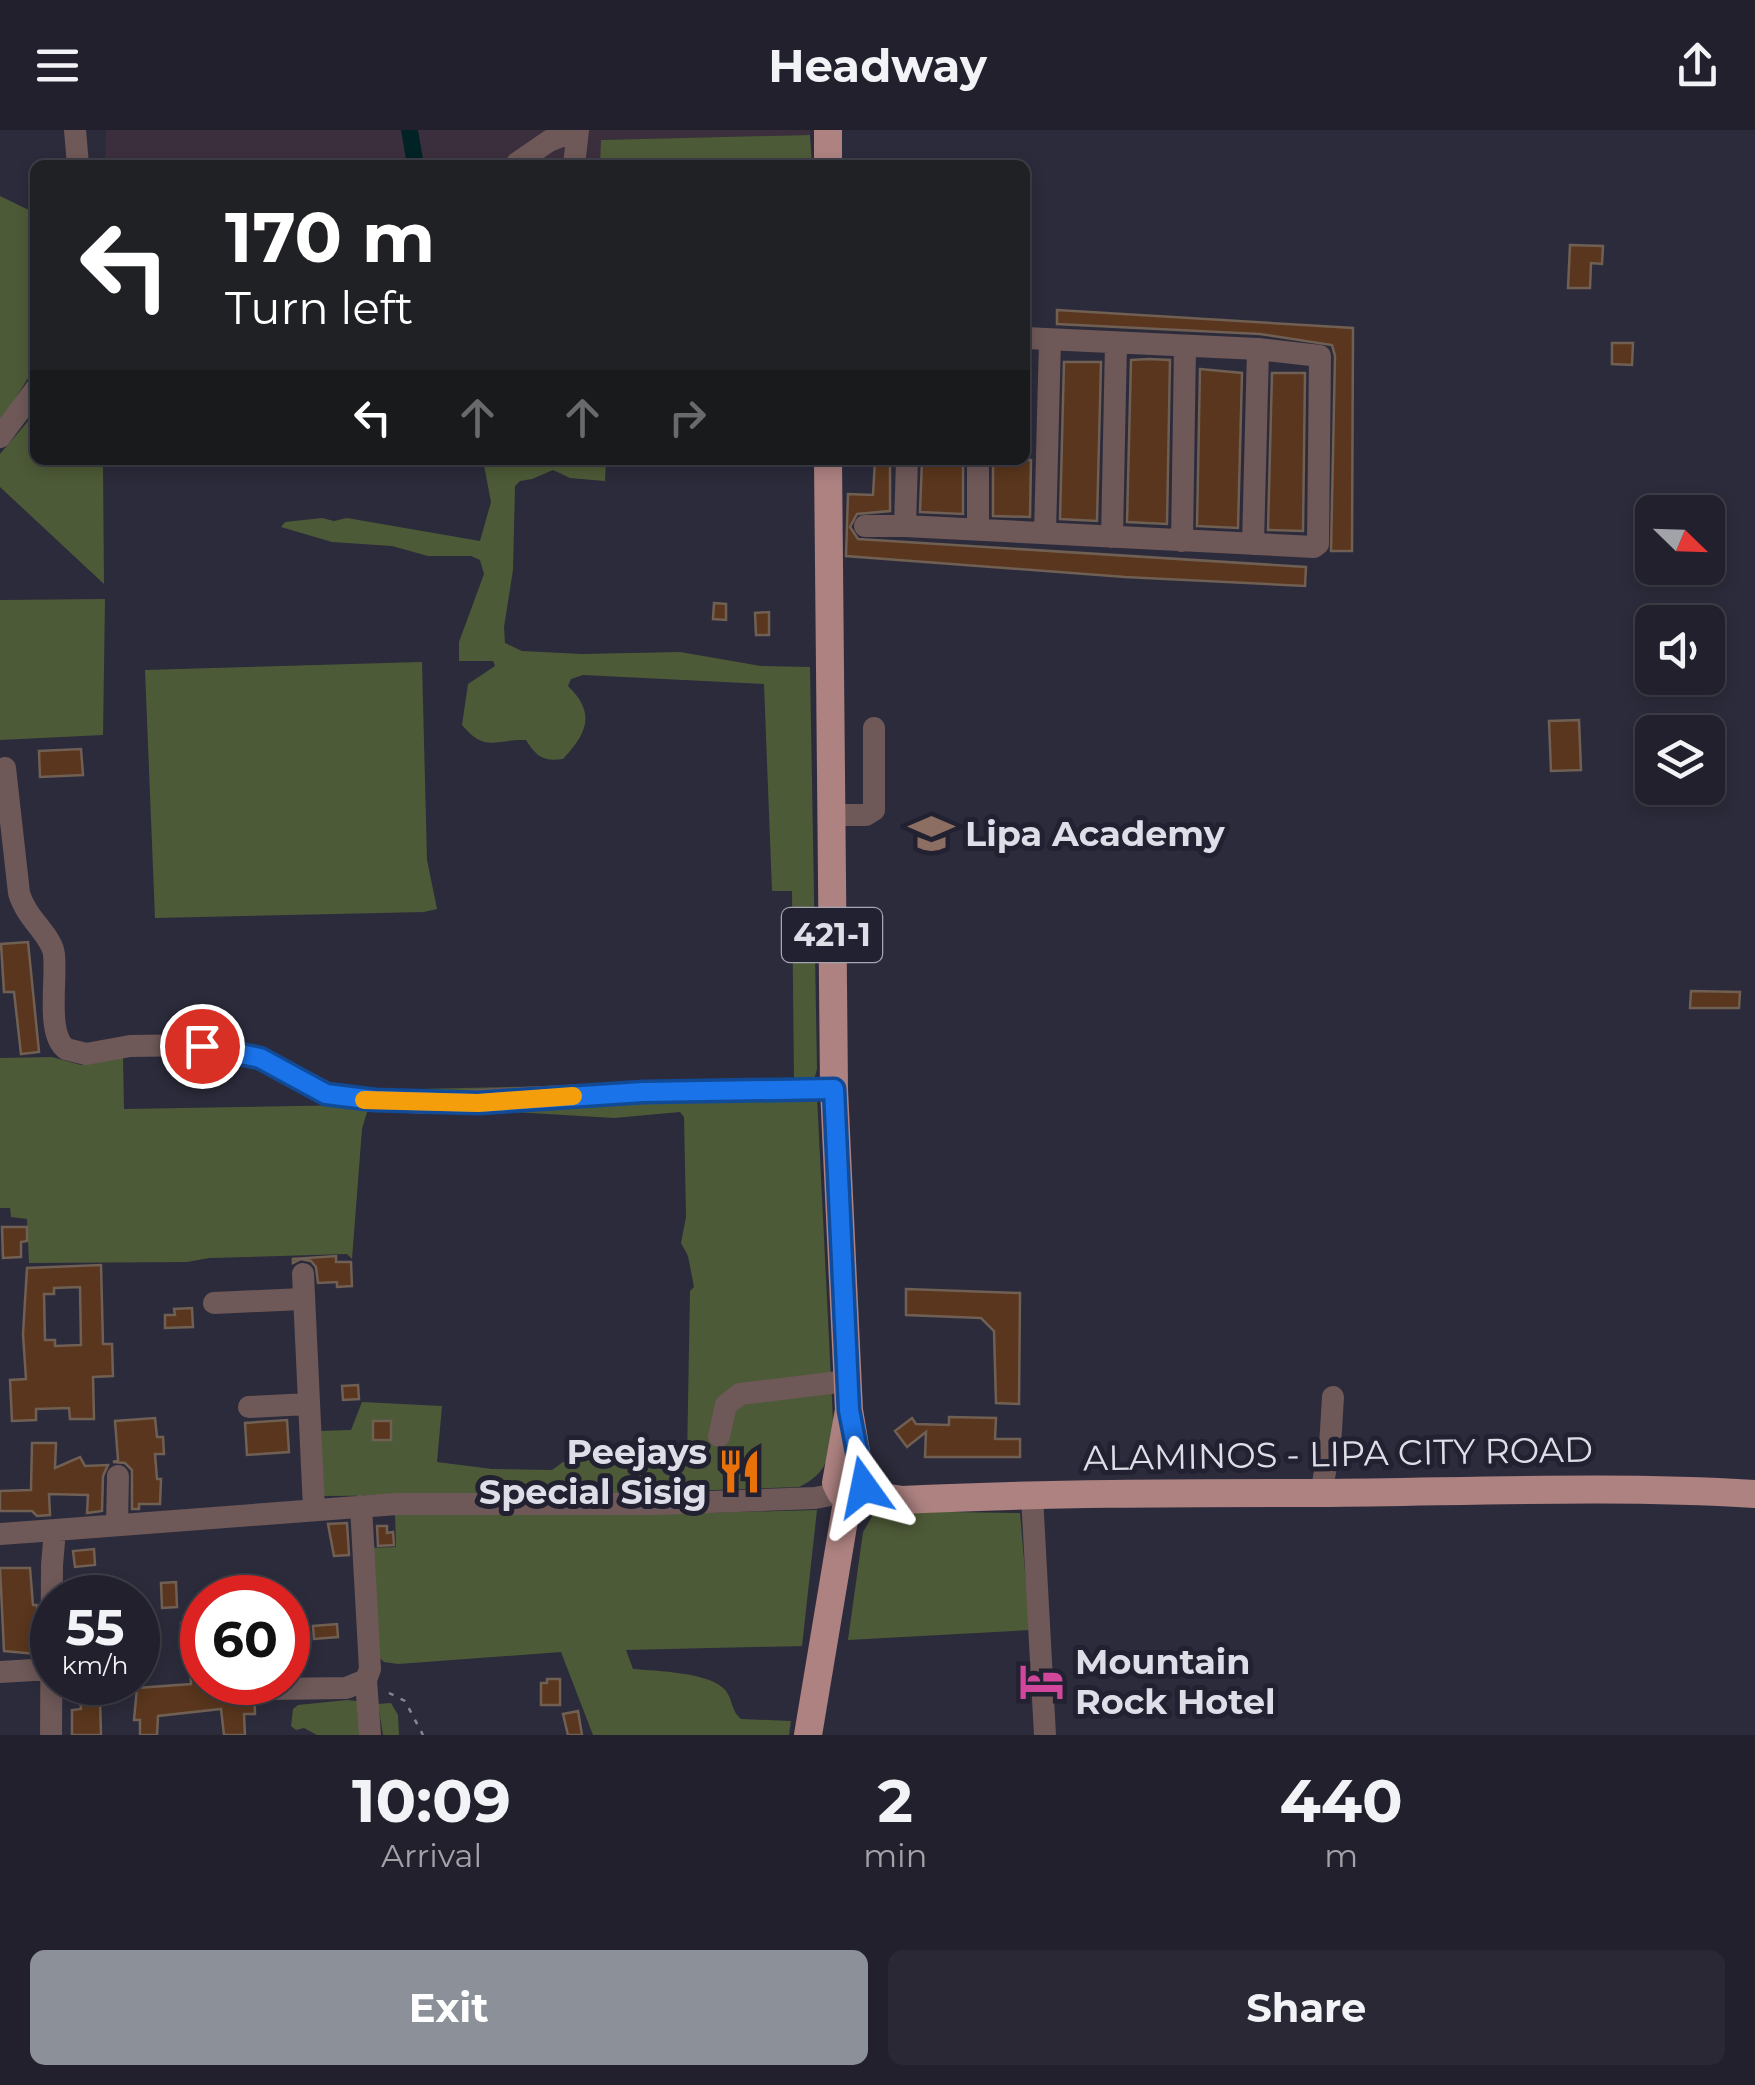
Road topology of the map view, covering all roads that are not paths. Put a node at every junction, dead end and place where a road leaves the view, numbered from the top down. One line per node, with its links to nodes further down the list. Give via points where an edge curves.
1 (76, 130): 4 (street)
2 (577, 130): 5 (street); 6 (street)
3 (828, 130): 7 (main road)
4 (78, 160)
5 (522, 160)
6 (574, 160)
7 (828, 160)
8 (1030, 338): 9 (street)
9 (1050, 340): 10 (street); 21 (street)
10 (1116, 343): 11 (street); 22 (street)
11 (1185, 346): 12 (street); 23 (street)
12 (1258, 350): 24 (street); 24 (street, via 1316,354 1322,360 1319,507 1316,546)
13 (30, 397): 14 (street)
14 (0, 438)
15 (828, 465): 27 (main road, 421-1)
16 (906, 465): 19 (street)
17 (978, 465): 20 (street)
18 (864, 526): 19 (street)
19 (906, 526): 20 (street)
20 (978, 530): 21 (street)
21 (1045, 533): 22 (street)
22 (1112, 537): 23 (street)
23 (1182, 541): 24 (street)
24 (1252, 544)
25 (874, 728): 27 (street, via 874,810)
26 (5, 768): 28 (street, via 19,893 52,944 56,1035 66,1049 86,1054 112,1047 202,1046 260,1058 333,1096 422,1104)
27 (830, 815): 28 (main road, 421-1)
28 (834, 1089): 32 (main road, 421-1)
29 (303, 1274): 30 (street)
30 (302, 1299): 31 (street); 34 (street)
31 (214, 1304)
32 (847, 1381): 36 (street, via 740,1394 723,1412); 38 (main road, 421-1)
33 (1333, 1397): 39 (street)
34 (309, 1404): 35 (street); 43 (street)
35 (249, 1407)
36 (719, 1436)
37 (118, 1476): 44 (street)
38 (850, 1483): 41 (main road, ALAMINOS - LIPA CITY ROAD, via 892,1500); 42 (street, via 796,1498); 55 (main road)
39 (1321, 1493): 40 (main road, ALAMINOS - LIPA CITY ROAD, via 1574,1487); 41 (main road, ALAMINOS - LIPA CITY ROAD)
40 (1755, 1494)
41 (1032, 1496): 56 (street)
42 (361, 1506): 43 (street); 50 (street)
43 (314, 1508): 44 (street)
44 (116, 1524): 45 (street)
45 (56, 1530): 46 (street); 47 (street)
46 (0, 1534)
47 (54, 1575)
48 (30, 1670): 49 (street)
49 (0, 1672)
50 (367, 1688): 51 (street); 54 (street)
51 (310, 1689)
52 (51, 1705): 53 (street)
53 (51, 1735)
54 (370, 1735)
55 (808, 1735)
56 (1045, 1735)

